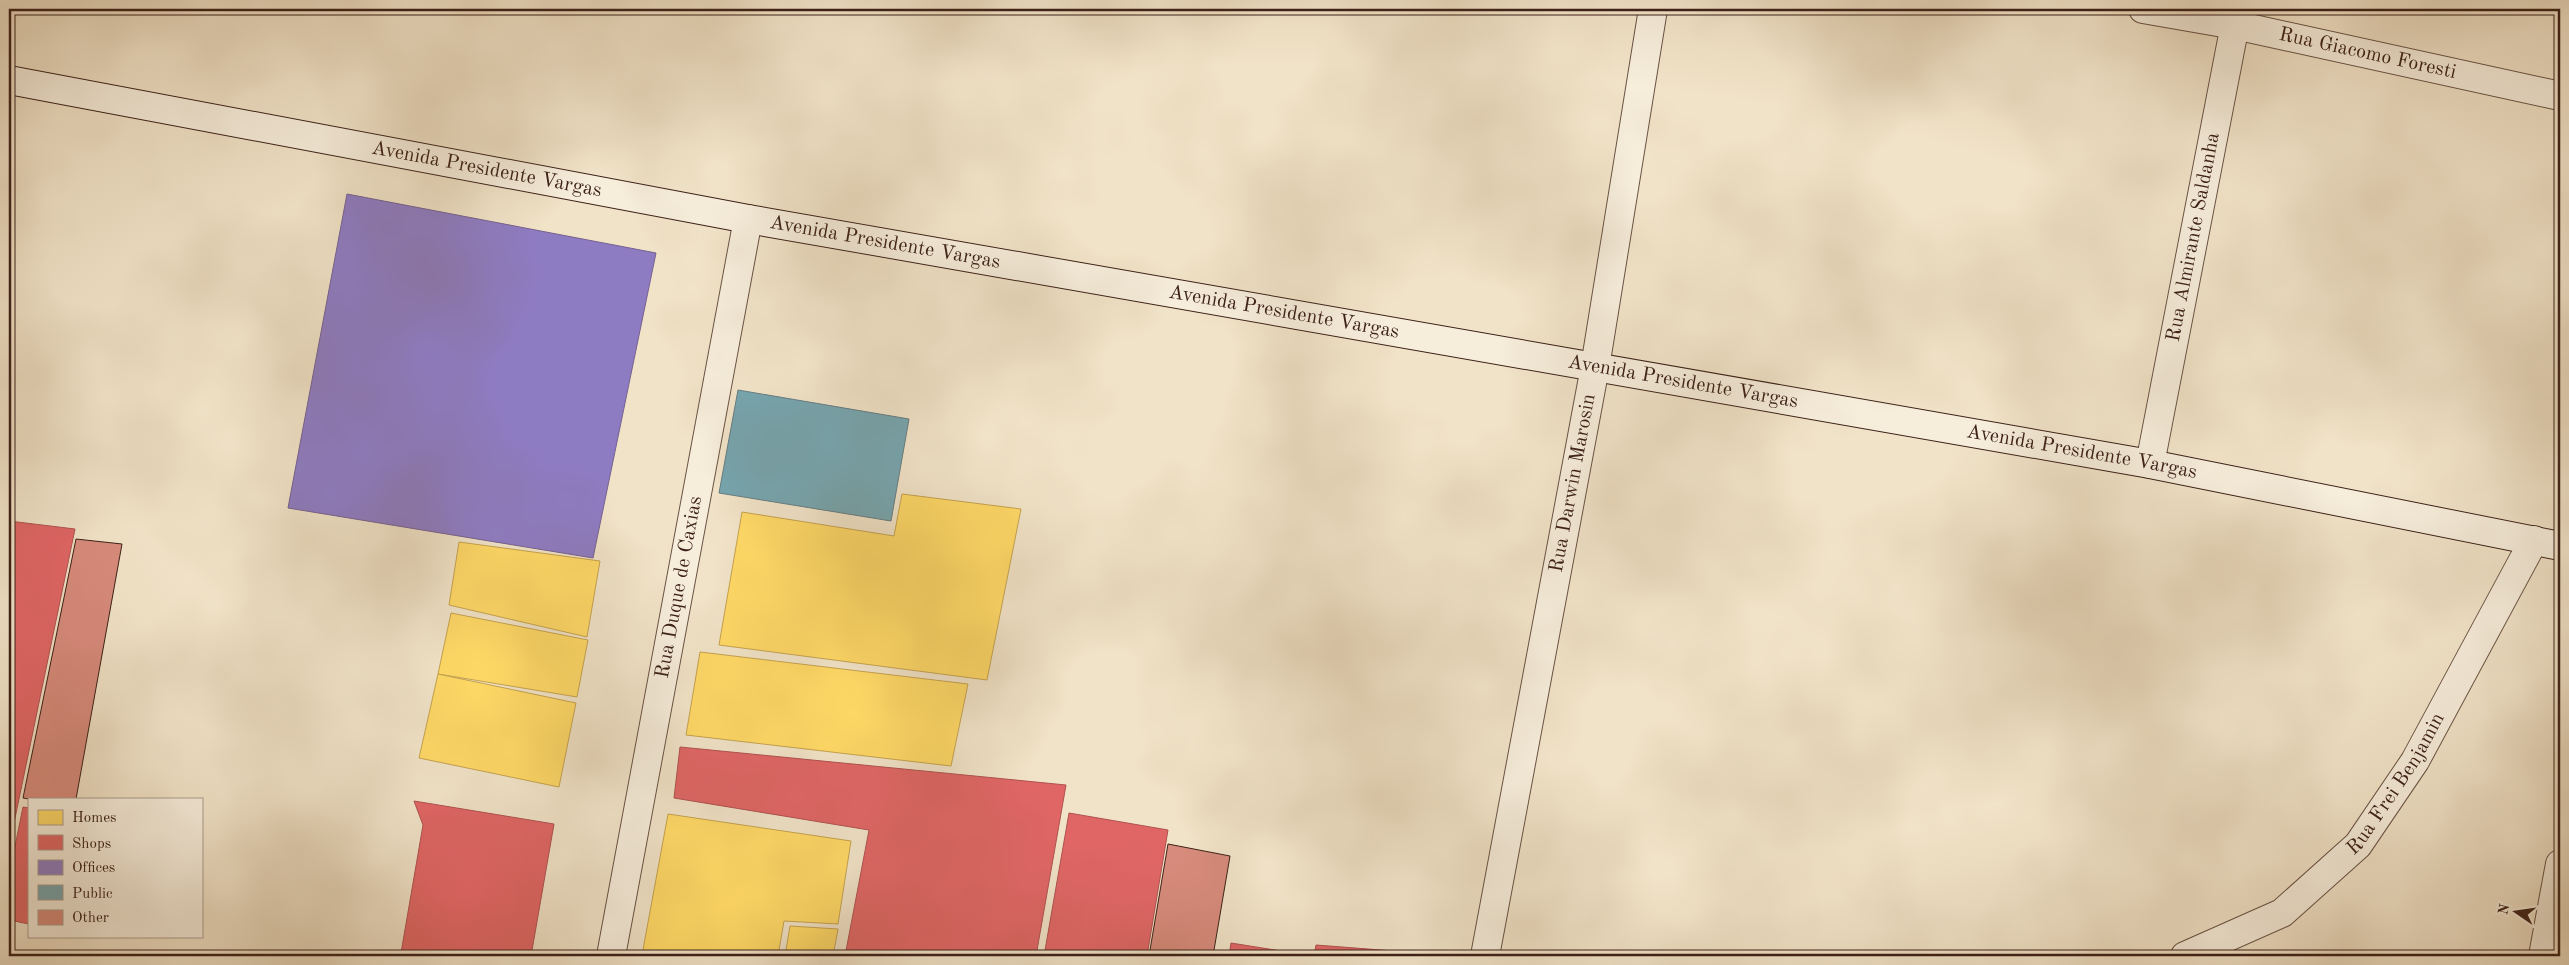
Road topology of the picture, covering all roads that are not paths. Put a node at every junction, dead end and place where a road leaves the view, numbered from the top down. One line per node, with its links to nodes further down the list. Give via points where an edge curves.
1 (1652, 9): 7 (street, Rua Darwin Marosin)
2 (2143, 9): 3 (street, Rua Giacomo Foresti)
3 (2236, 17): 5 (street, Rua Giacomo Foresti); 8 (street, Rua Almirante Saldanha)
4 (9, 80): 6 (street, Avenida Presidente Vargas)
5 (2560, 96)
6 (748, 219): 7 (street, Avenida Presidente Vargas); 12 (street, Rua Duque de Caxias)
7 (1595, 367): 8 (street, Avenida Presidente Vargas); 13 (street, Rua Darwin Marosin)
8 (2150, 464): 9 (street, Avenida Presidente Vargas)
9 (2534, 540): 10 (street, Avenida Presidente Vargas); 14 (street, Rua Frei Benjamin, via 2415,761 2358,845 2282,913)
10 (2560, 546)
11 (2560, 864): 15 (street)
12 (611, 956)
13 (1485, 956)
14 (2185, 956)
15 (2543, 956)

